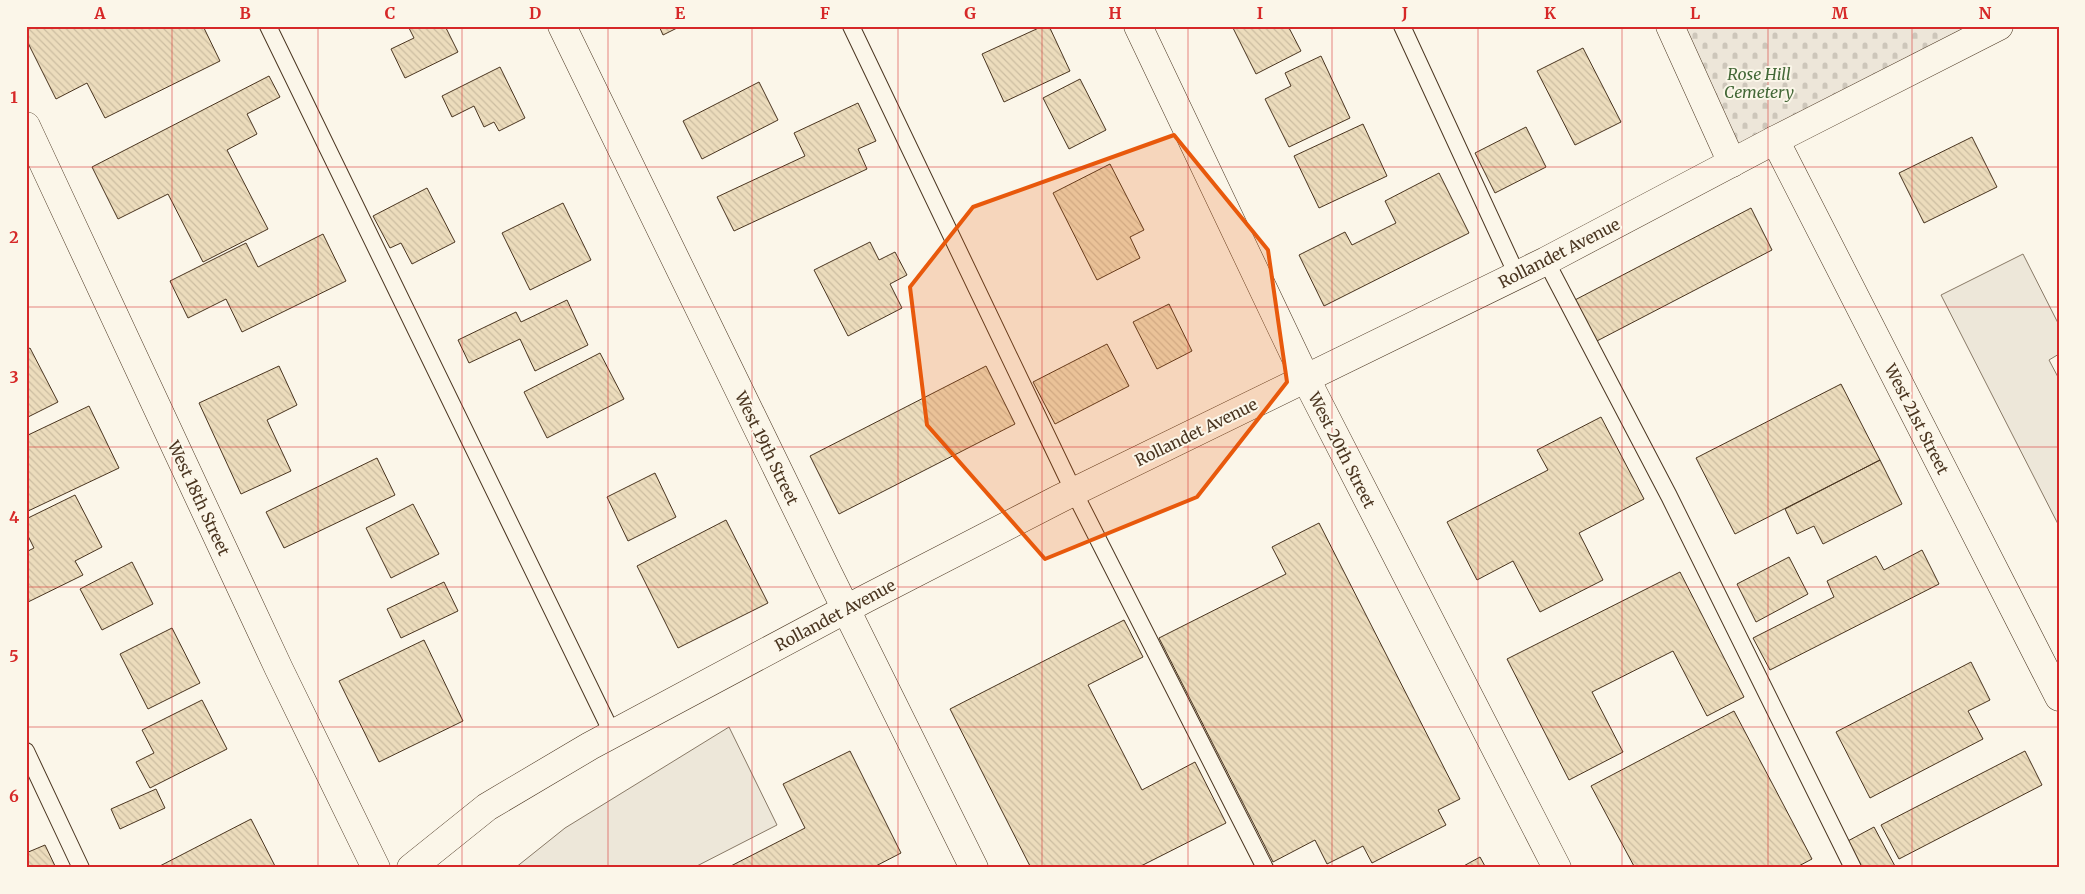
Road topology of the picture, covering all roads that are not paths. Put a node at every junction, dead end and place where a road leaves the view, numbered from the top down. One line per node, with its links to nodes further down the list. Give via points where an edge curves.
1 (268, 26): 17 (lane)
2 (562, 26): 15 (street, West 19th Street)
3 (851, 26): 14 (lane)
4 (1138, 26): 13 (street, West 20th Street)
5 (1402, 26): 12 (lane)
6 (1670, 26): 10 (street)
7 (1999, 26): 9 (street, Rollandet Avenue)
8 (26, 126): 20 (street, West 18th Street, via 279,669)
9 (1775, 140): 10 (street, Rollandet Avenue); 16 (street, West 21st Street)
10 (1732, 163): 11 (street, Rollandet Avenue)
11 (1546, 261): 12 (street, Rollandet Avenue); 25 (lane, via 1669,496)
12 (1517, 275): 13 (street, Rollandet Avenue)
13 (1306, 378): 14 (street, Rollandet Avenue); 24 (street, West 20th Street)
14 (1074, 492): 15 (street, Rollandet Avenue); 23 (lane)
15 (846, 609): 17 (street, Rollandet Avenue); 22 (street, West 19th Street)
16 (2059, 697)
17 (613, 735): 21 (street, Rollandet Avenue, via 487,808)
18 (26, 751): 19 (lane)
19 (81, 868)
20 (376, 868)
21 (411, 868)
22 (974, 868)
23 (1265, 868)
24 (1557, 868)
25 (1853, 868)

